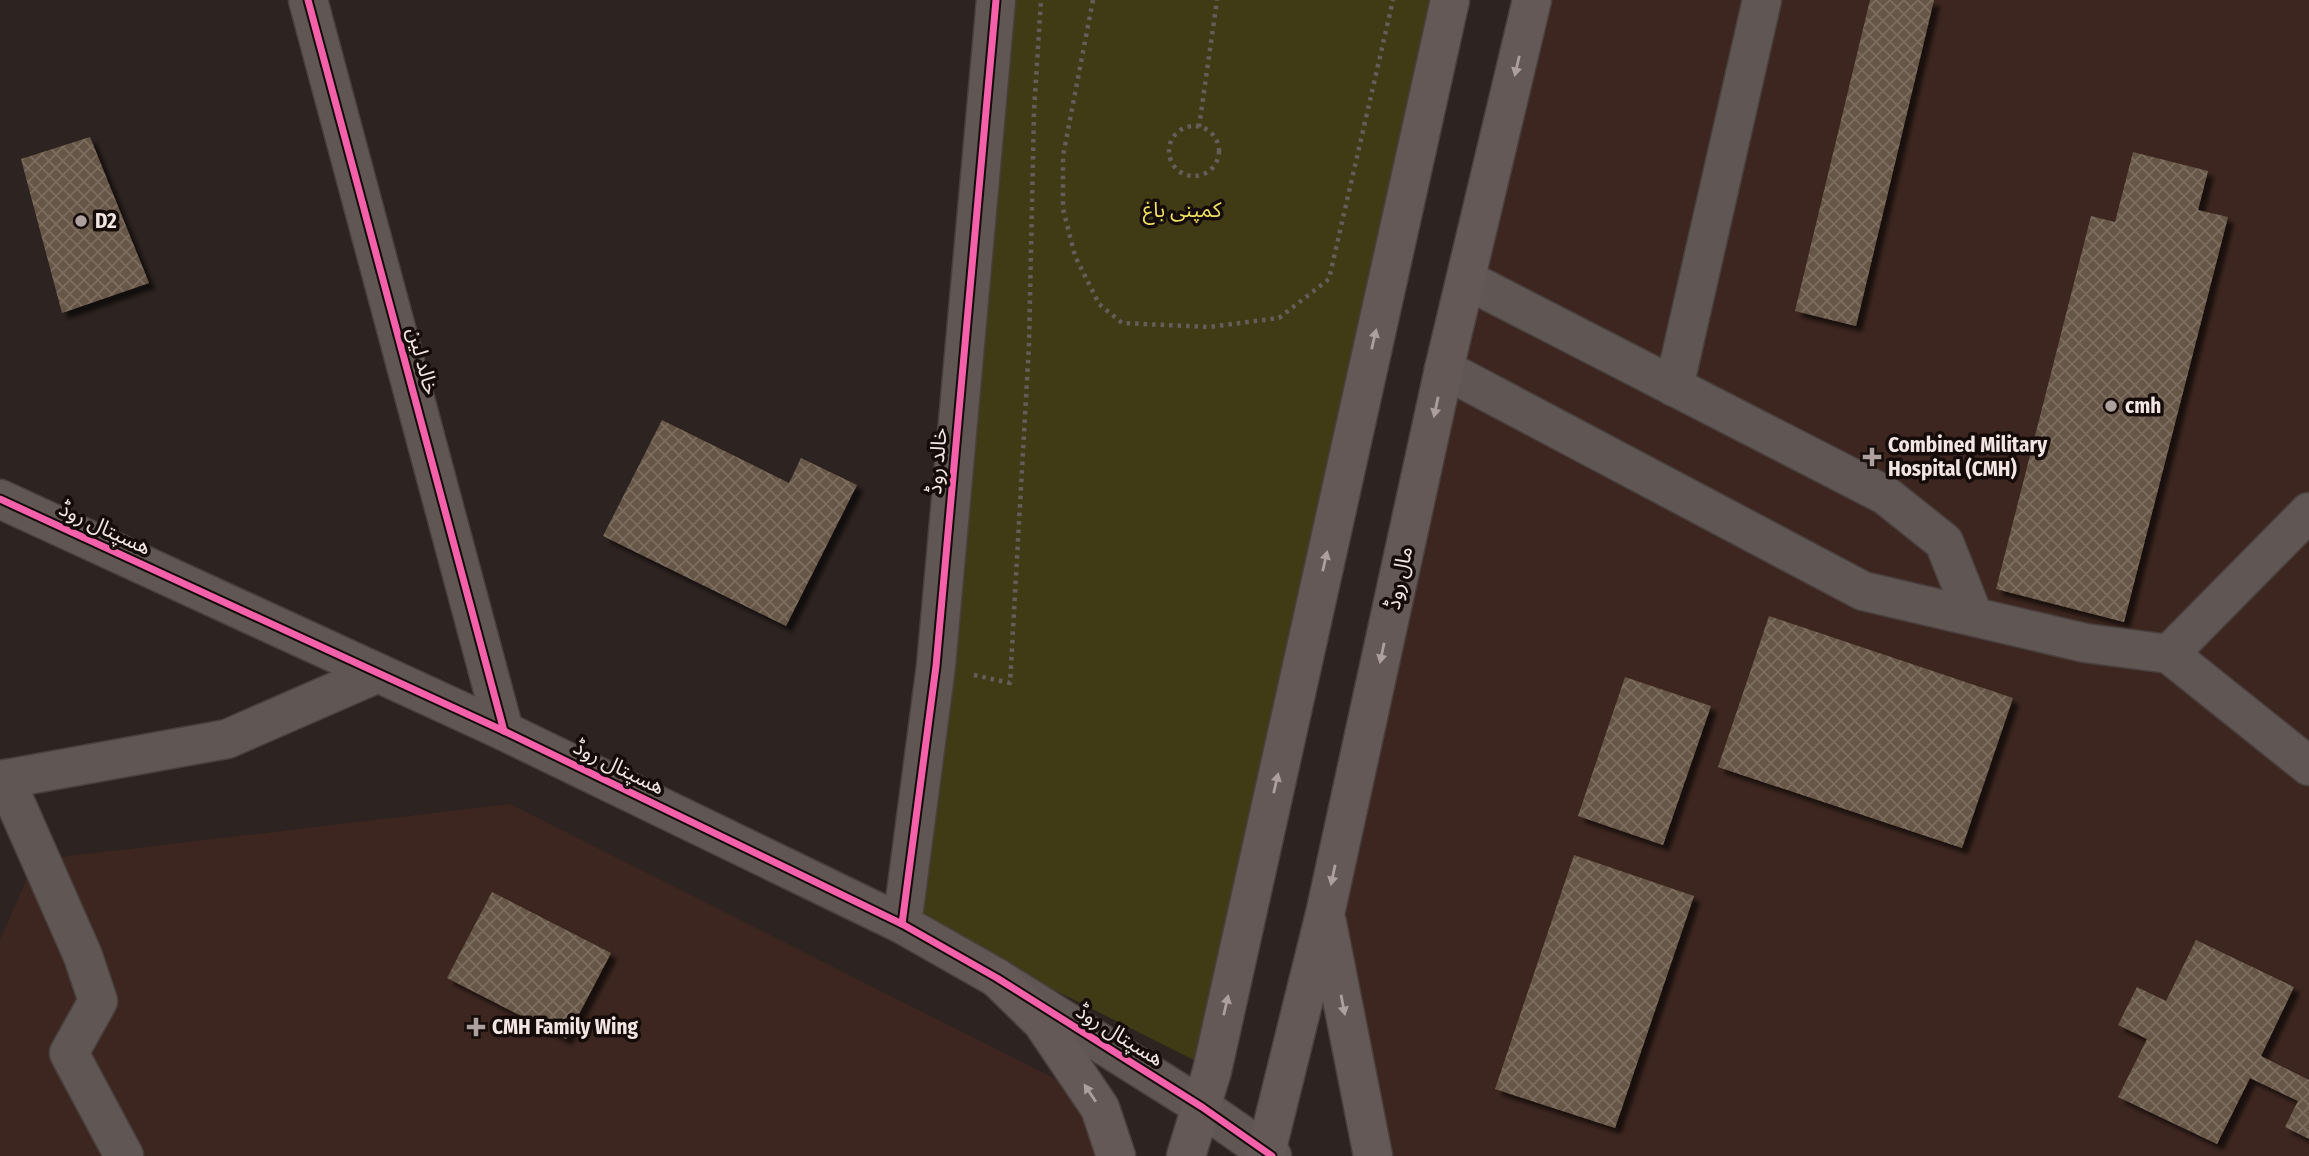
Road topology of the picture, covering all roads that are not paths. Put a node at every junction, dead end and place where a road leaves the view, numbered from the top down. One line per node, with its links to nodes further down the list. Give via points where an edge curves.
1 (308, 0): 14 (street, خالد لین)
2 (996, 0): 18 (street, خالد روڈ, via 936,666)
3 (1450, 0): 20 (main road, one-way to 3)
4 (1532, 0): 6 (main road, مال روڈ, one-way to 6)
5 (1762, 0): 8 (street)
6 (1467, 280): 7 (main road, مال روڈ); 8 (street)
7 (1444, 369): 11 (street, via 1863,591); 17 (main road, مال روڈ, one-way to 17)
8 (1674, 387): 11 (street, via 1885,495 1944,542)
9 (0, 499): 13 (street, ھسپتال روڈ)
10 (2309, 512): 12 (street)
11 (1973, 615): 12 (street, via 2085,643)
12 (2169, 654): 15 (street)
13 (378, 673): 14 (street, ھسپتال روڈ); 16 (street, via 227,739)
14 (504, 731): 18 (street, ھسپتال روڈ)
15 (2309, 766)
16 (2, 780): 22 (street, via 83,956 98,1001 69,1053)
17 (1325, 914): 21 (main road, مال روڈ); 25 (main road, one-way to 25)
18 (902, 924): 19 (street, ھسپتال روڈ)
19 (997, 978): 20 (street, ھسپتال روڈ); 23 (main road, one-way to 19, via 1100,1108 1042,1022)
20 (1202, 1107): 21 (street, ھسپتال روڈ); 24 (main road)
21 (1268, 1155)
22 (124, 1156)
23 (1116, 1156)
24 (1186, 1156)
25 (1373, 1156)

